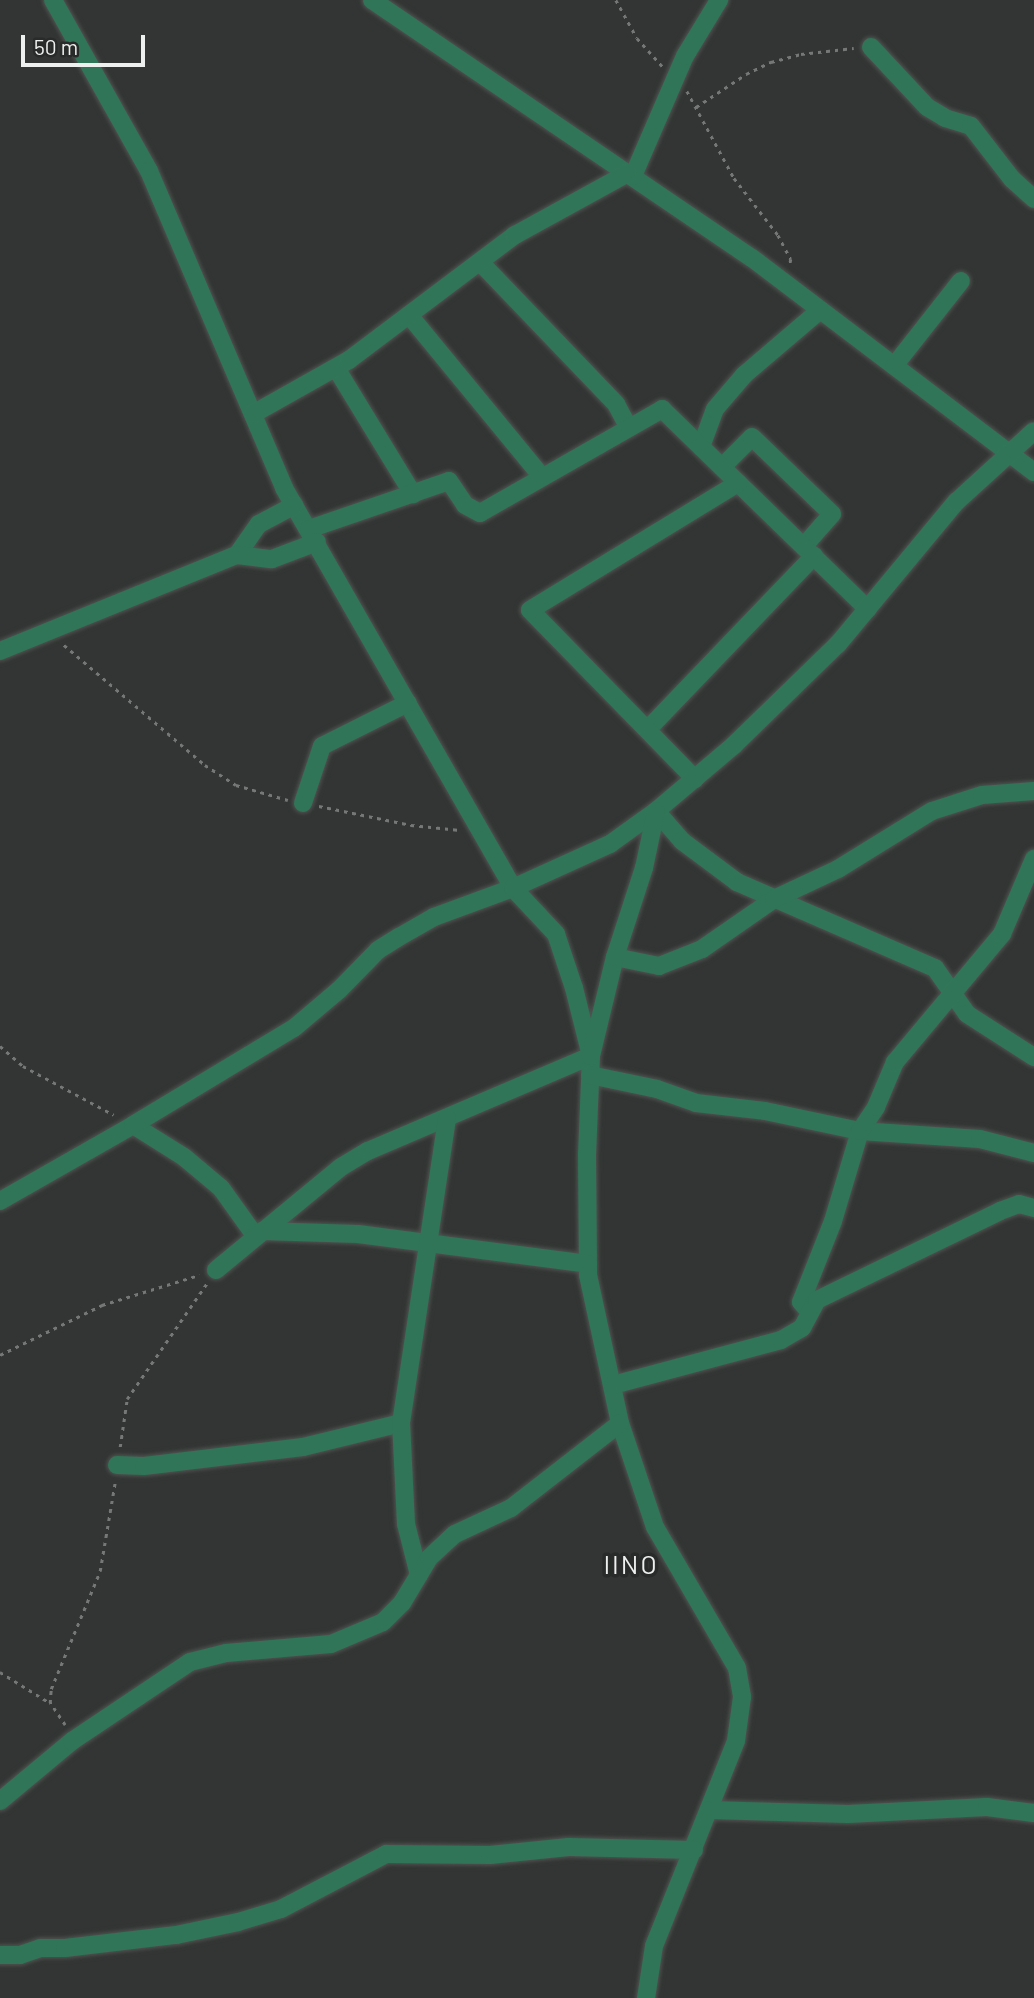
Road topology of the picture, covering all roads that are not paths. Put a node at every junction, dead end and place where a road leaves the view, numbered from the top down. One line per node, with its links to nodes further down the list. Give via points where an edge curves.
1 (53, 0): 13 (street, via 149,171)
2 (372, 0): 5 (street)
3 (719, 0): 5 (street)
4 (872, 47): 6 (street, via 927,107 971,126 1012,179)
5 (630, 175): 7 (street, via 515,235); 9 (street)
6 (1034, 199)
7 (480, 262): 10 (street); 14 (street, via 616,404)
8 (961, 281): 11 (street)
9 (820, 310): 11 (street); 16 (street, via 744,375 715,409)
10 (409, 315): 12 (street); 20 (street)
11 (894, 366): 17 (street)
12 (336, 368): 13 (street); 22 (street)
13 (253, 414): 23 (street)
14 (629, 428): 16 (street, via 662,409); 20 (street)
15 (1034, 431): 17 (street)
16 (701, 447): 18 (street)
17 (1010, 453): 19 (street); 27 (street, via 956,502)
18 (722, 467): 21 (street); 25 (street, via 752,437 832,514)
19 (1034, 472)
20 (542, 477): 22 (street, via 480,513 465,505 449,481)
21 (738, 483): 25 (street); 30 (street, via 530,610)
22 (413, 494): 24 (street)
23 (294, 505): 24 (street); 26 (street, via 259,524)
24 (313, 536): 26 (street, via 272,559); 29 (street)
25 (809, 551): 27 (street); 30 (street)
26 (237, 555): 28 (street)
27 (868, 608): 31 (street, via 781,701)
28 (0, 651)
29 (408, 703): 33 (street, via 322,746); 36 (street)
30 (648, 729): 31 (street)
31 (695, 779): 34 (street)
32 (1034, 791): 37 (street, via 982,795 932,811 838,869)
33 (303, 803)
34 (656, 811): 36 (street, via 610,844); 37 (street, via 682,841 737,882); 38 (street, via 644,869)
35 (1034, 859): 39 (street, via 1002,934)
36 (513, 888): 40 (street, via 556,934); 44 (street, via 434,917 378,950 294,1028)
37 (774, 899): 38 (street, via 702,949 659,967); 39 (street, via 934,968)
38 (615, 957): 40 (street)
39 (951, 994): 41 (street, via 967,1014); 45 (street, via 895,1062)
40 (591, 1056): 42 (street); 43 (street)
41 (1034, 1057)
42 (590, 1075): 45 (street, via 657,1089 696,1103 765,1111); 51 (street)
43 (447, 1118): 49 (street, via 341,1167); 50 (street)
44 (133, 1125): 47 (street); 49 (street, via 184,1157 221,1188)
45 (860, 1131): 46 (street, via 980,1139); 53 (street, via 802,1302)
46 (1034, 1153)
47 (0, 1200)
48 (1034, 1208): 53 (street, via 1019,1203 1000,1211 817,1300)
49 (259, 1234): 50 (street, via 358,1234); 52 (street)
50 (428, 1243): 51 (street); 55 (street)
51 (587, 1264): 54 (street)
52 (216, 1270)
53 (809, 1311): 54 (street, via 802,1328 781,1340)
54 (613, 1385): 56 (street)
55 (401, 1423): 57 (street, via 303,1447 145,1466); 58 (street, via 406,1524)
56 (620, 1423): 58 (street, via 511,1508 455,1534); 60 (street, via 654,1527 737,1668 741,1719)
57 (117, 1465)
58 (419, 1574): 59 (street, via 402,1603 383,1622 331,1644 226,1653 190,1662 72,1741)
59 (0, 1801)
60 (710, 1810): 61 (street, via 848,1814 987,1807); 62 (street)
61 (1034, 1813)
62 (694, 1850): 63 (street, via 569,1847 490,1855 386,1854 281,1909 238,1922 162,1937); 64 (street, via 654,1946)
63 (0, 1955)
64 (646, 1998)

